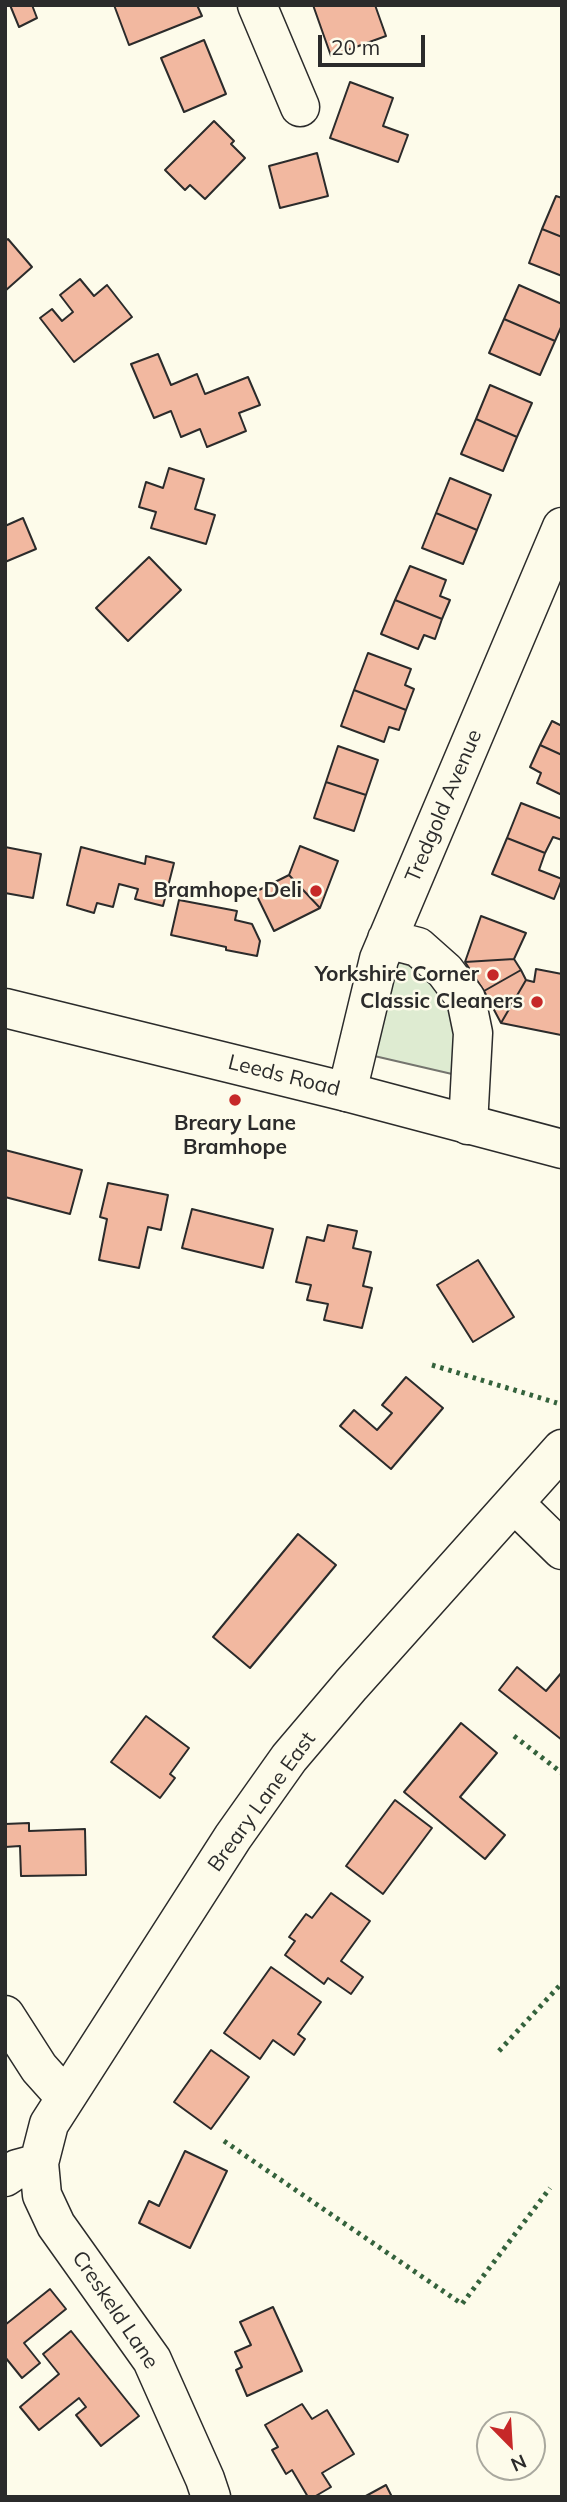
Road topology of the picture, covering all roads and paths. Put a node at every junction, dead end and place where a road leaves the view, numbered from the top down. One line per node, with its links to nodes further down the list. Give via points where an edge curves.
1 (257, 5): 2 (main road)
2 (300, 107)
3 (562, 527): 4 (main road, Tredgold Avenue)
4 (387, 939): 6 (main road, Tredgold Avenue); 7 (main road, via 418,947 445,971 466,999 473,1033)
5 (5, 1008): 6 (main road, Leeds Road)
6 (347, 1092): 7 (main road, Leeds Road)
7 (468, 1125): 8 (main road, Leeds Road)
8 (562, 1149)
9 (562, 1449): 10 (main road, Breary Lane East)
10 (515, 1504): 11 (main road); 13 (main road, Breary Lane East, via 289,1758)
11 (562, 1550)
12 (5, 2015): 13 (main road, via 39,2068)
13 (65, 2097): 14 (main road, Breary Lane East)
14 (22, 2170): 15 (main road, Creskeld Lane, via 42,2195 55,2225 152,2360)
15 (211, 2497)

